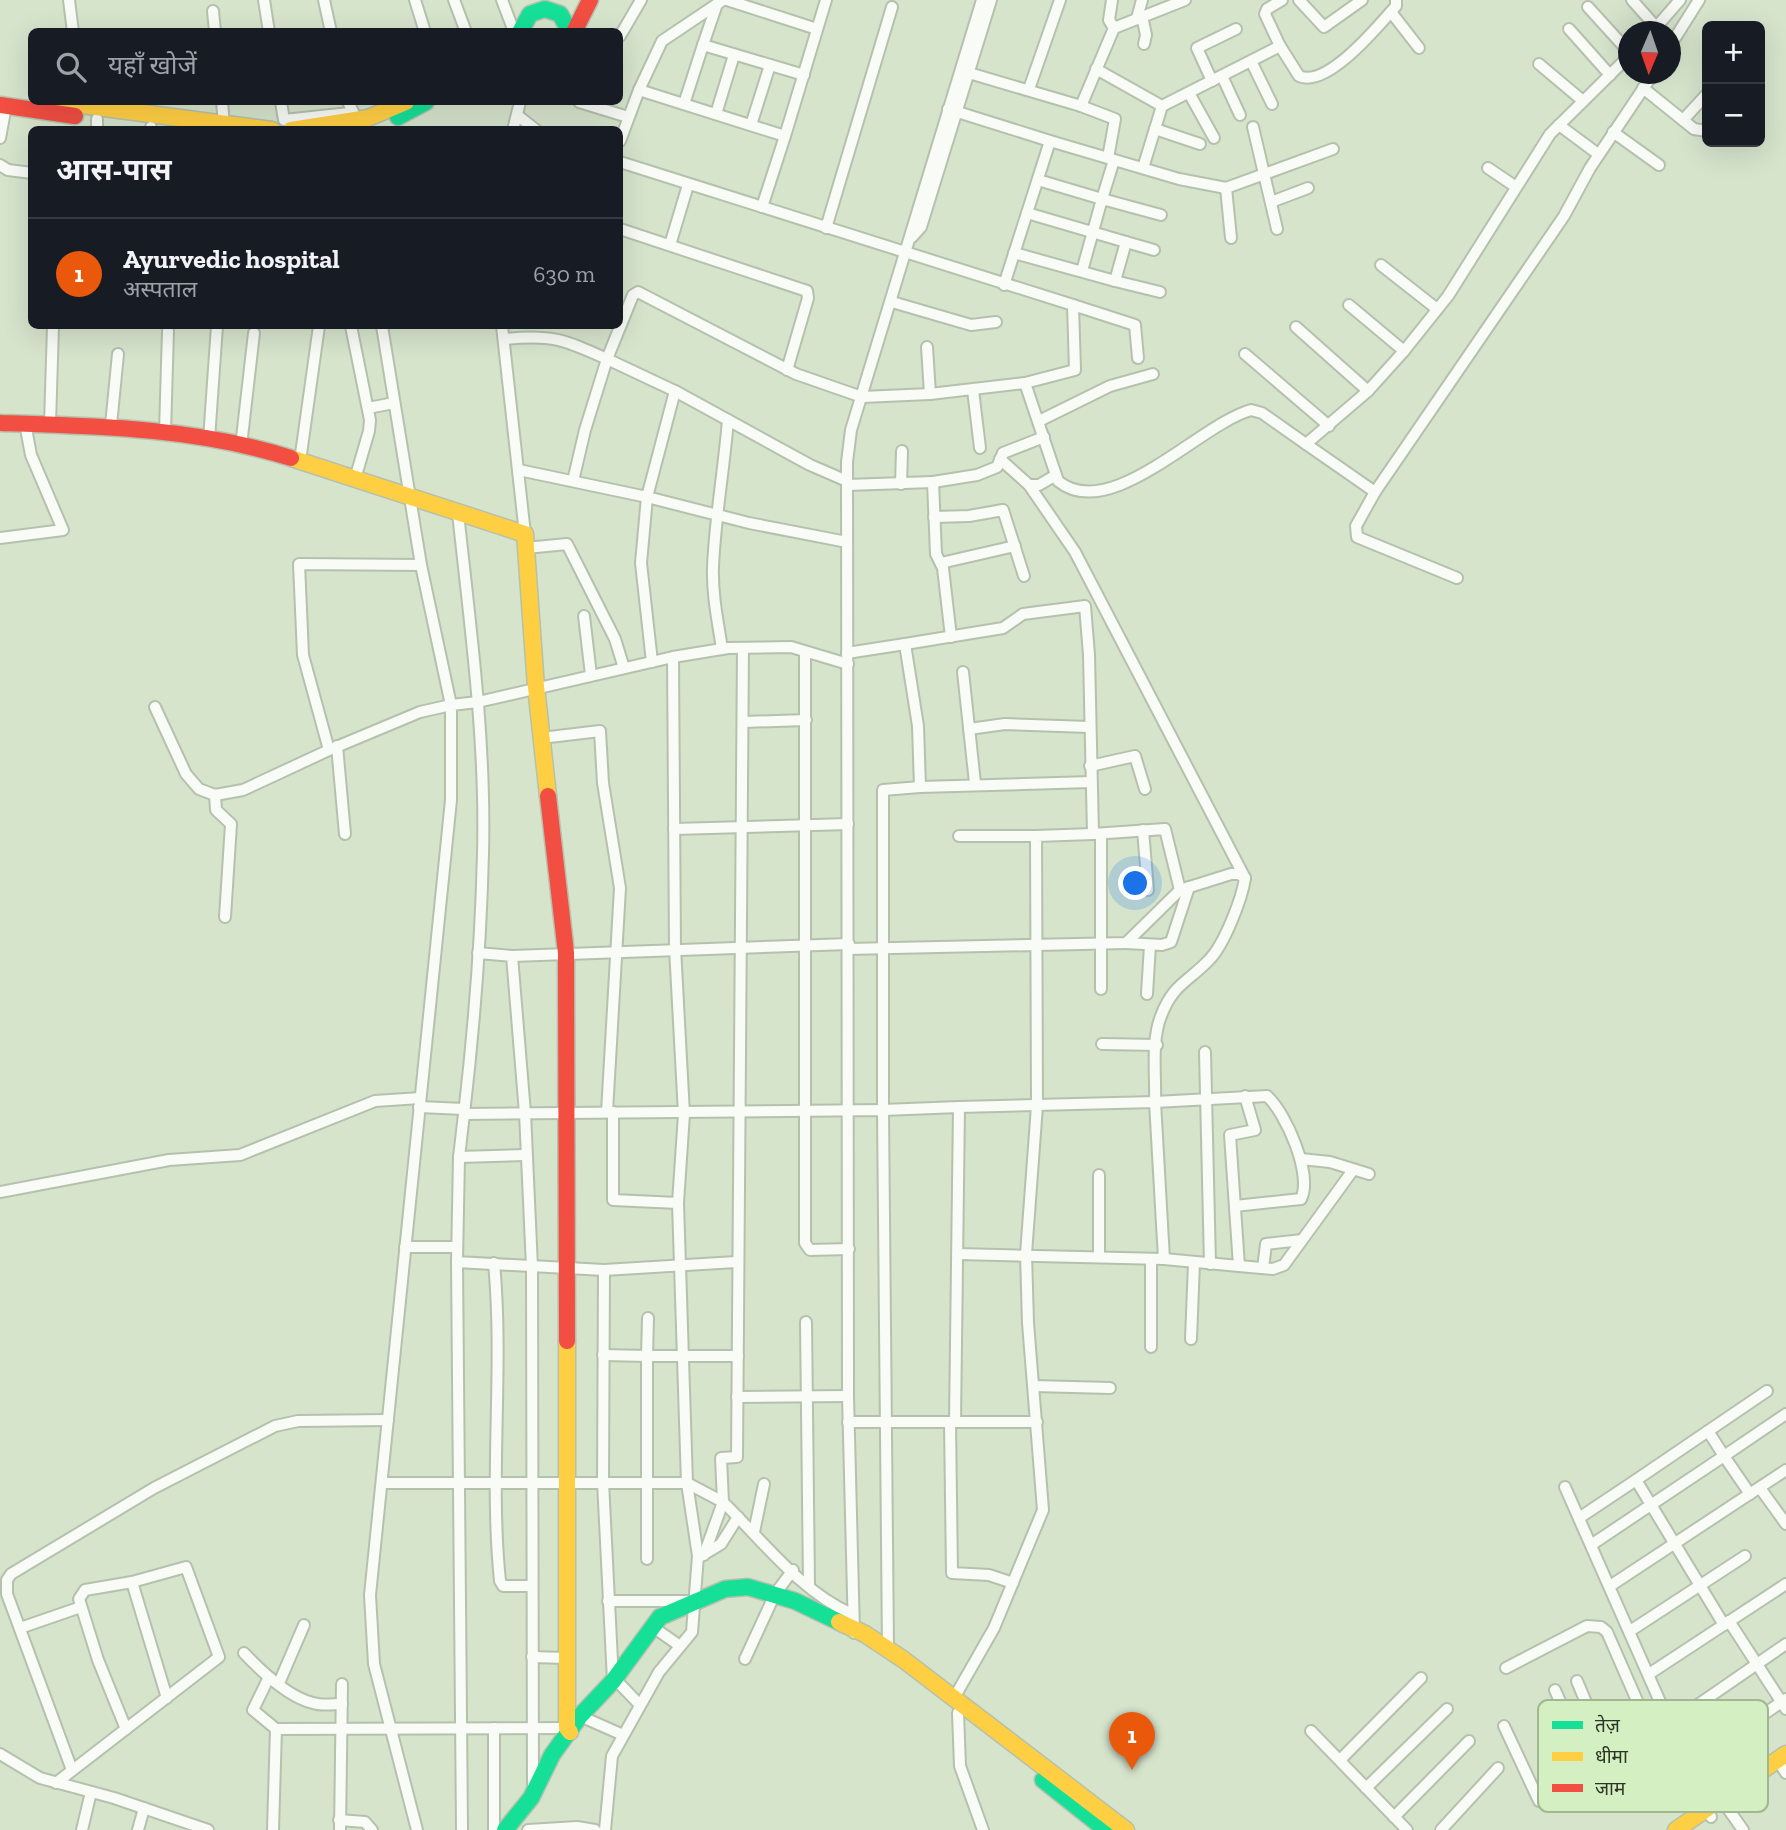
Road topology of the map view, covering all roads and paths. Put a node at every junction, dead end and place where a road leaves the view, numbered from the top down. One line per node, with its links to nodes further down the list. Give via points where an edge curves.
1 (69, 0): 35 (street)
2 (264, 0): 37 (street)
3 (324, 0): 38 (street)
4 (415, 0): 39 (street)
5 (454, 0): 40 (street)
6 (502, 0): 34 (street)
7 (554, 0): 34 (main road)
8 (590, 0): 42 (main road)
9 (641, 0): 48 (street)
10 (826, 0): 44 (street)
11 (882, 0): 27 (street)
12 (982, 0): 86 (street)
13 (991, 0): 60 (street)
14 (1060, 0): 66 (street)
15 (1112, 0): 43 (street, via 1109,16)
16 (1142, 0): 31 (street)
17 (1185, 0): 26 (street)
18 (1282, 0): 52 (street, via 1265,15)
19 (1299, 0): 20 (street, via 1324,27)
20 (1362, 0)
21 (1396, 0): 30 (street)
22 (1632, 0): 32 (street)
23 (1680, 0): 33 (street)
24 (1699, 0): 47 (street)
25 (722, 1): 44 (street); 51 (street); 67 (street, via 662,41)
26 (1174, 2): 31 (street)
27 (893, 3): 132 (street)
28 (1588, 7): 49 (street)
29 (214, 11): 36 (street)
30 (1391, 12): 52 (street, via 1362,45 1309,79 1299,76); 53 (street)
31 (1139, 17): 43 (street); 50 (street, via 1146,35)
32 (1648, 21)
33 (1661, 21)
34 (519, 26): 41 (main road, via 537,10 552,10)
35 (72, 28)
36 (215, 28)
37 (269, 28)
38 (330, 28)
39 (424, 28)
40 (464, 28)
41 (570, 28)
42 (574, 28)
43 (1114, 28): 59 (street)
44 (817, 29): 61 (street)
45 (1236, 29): 63 (street, via 1197,48)
46 (1569, 29): 62 (street)
47 (1681, 30)
48 (623, 31)
49 (1618, 41)
50 (1144, 44)
51 (703, 45): 54 (street); 73 (street)
52 (1280, 46): 55 (street)
53 (1419, 48)
54 (734, 54): 57 (street); 89 (street)
55 (1251, 61): 63 (street); 74 (street)
56 (1539, 64): 72 (street)
57 (770, 65): 61 (street); 94 (street)
58 (1618, 66): 62 (street)
59 (1096, 69): 84 (street); 85 (street)
60 (969, 73): 66 (street); 86 (street)
61 (803, 75): 107 (street)
62 (1610, 75): 72 (street)
63 (1217, 78): 68 (street); 90 (street)
64 (1646, 84): 65 (street)
65 (1643, 88): 93 (street); 106 (street)
66 (1029, 89): 84 (street)
67 (639, 90): 73 (street); 91 (street)
68 (1189, 93): 85 (street); 109 (street)
69 (28, 98): 71 (main road)
70 (1702, 99): 93 (street)
71 (2, 101): 75 (main road); 108 (street)
72 (1583, 102): 95 (street)
73 (684, 104): 89 (street)
74 (1272, 104)
75 (28, 105)
76 (29, 105): 87 (main road)
77 (66, 105): 87 (main road)
78 (221, 105): 97 (street)
79 (281, 105): 98 (street)
80 (397, 105): 92 (main road)
81 (421, 105): 92 (main road, via 395,119)
82 (522, 105): 88 (street)
83 (598, 105): 91 (street)
84 (1081, 106): 114 (street, via 1115,119)
85 (1162, 106): 103 (street)
86 (952, 111): 110 (street); 140 (street)
87 (89, 114): 96 (main road); 97 (main road)
88 (517, 114): 100 (street); 101 (street)
89 (716, 114): 94 (street)
90 (1240, 115)
91 (628, 117): 105 (street)
92 (356, 119): 99 (main road)
93 (1683, 120): 104 (street)
94 (751, 125): 107 (street)
95 (1559, 125): 113 (street); 124 (street)
96 (142, 126)
97 (214, 126)
98 (283, 126)
99 (292, 126)
100 (514, 126)
101 (531, 126)
102 (1253, 127): 121 (street)
103 (1155, 129): 111 (street); 118 (street)
104 (1702, 130)
105 (623, 132)
106 (1613, 132): 113 (street); 117 (street)
107 (785, 136): 129 (street)
108 (0, 138)
109 (1214, 138)
110 (1050, 141): 114 (street); 122 (street)
111 (1200, 145)
112 (1333, 149): 121 (street)
113 (1598, 155): 204 (street, via 1564,216)
114 (1111, 159): 118 (street); 127 (street)
115 (623, 163): 123 (street)
116 (0, 165): 120 (street)
117 (1659, 165)
118 (1143, 168): 125 (street)
119 (1488, 168): 124 (street)
120 (28, 172)
121 (1265, 176): 125 (street); 128 (street)
122 (1038, 180): 127 (street); 130 (street)
123 (688, 185): 129 (street); 138 (street)
124 (1516, 187): 150 (street)
125 (1226, 188): 136 (street)
126 (1308, 188): 128 (street)
127 (1102, 199): 131 (street); 135 (street)
128 (1271, 202): 133 (street)
129 (762, 207): 132 (street)
130 (1027, 213): 135 (street); 141 (street)
131 (1161, 215)
132 (825, 228): 140 (street)
133 (1278, 229)
134 (623, 230): 138 (street)
135 (1092, 232): 137 (street); 143 (street)
136 (1231, 238)
137 (1126, 242): 139 (street); 144 (street)
138 (670, 245): 170 (street, via 807,291)
139 (1154, 250)
140 (907, 252): 145 (street); 147 (street)
141 (1014, 253): 143 (street); 145 (street)
142 (1381, 265): 150 (street)
143 (1082, 271): 144 (street)
144 (1115, 281): 146 (street)
145 (1004, 285): 148 (street)
146 (1160, 292)
147 (892, 302): 152 (street, via 971,325); 177 (street)
148 (1073, 305): 168 (street, via 1135,326); 172 (street, via 1075,370)
149 (1349, 305): 165 (street)
150 (1437, 309): 165 (street)
151 (623, 320): 170 (street, via 638,292)
152 (996, 322)
153 (1296, 327): 175 (street)
154 (53, 329): 184 (street)
155 (217, 329): 189 (street)
156 (319, 329): 195 (street)
157 (353, 329): 179 (street)
158 (382, 329): 178 (street)
159 (503, 329): 163 (street)
160 (619, 329): 169 (street)
161 (168, 331): 187 (street)
162 (254, 333): 191 (street)
163 (505, 339): 169 (street, via 562,339); 196 (street)
164 (927, 347): 176 (street)
165 (1404, 351): 175 (street)
166 (118, 354): 185 (street)
167 (1245, 354): 186 (street)
168 (1138, 358)
169 (607, 359): 174 (street); 199 (street)
170 (787, 370): 177 (street)
171 (1153, 374): 181 (street, via 1110,386)
172 (1025, 383): 173 (street); 181 (street)
173 (973, 390): 176 (street); 192 (street)
174 (675, 391): 180 (street); 206 (street)
175 (1368, 391): 186 (street)
176 (930, 394): 177 (street)
177 (862, 397): 201 (street, via 851,430)
178 (394, 403): 179 (street); 205 (street)
179 (368, 408): 198 (street, via 369,431)
180 (728, 420): 201 (street); 208 (street)
181 (1039, 421): 188 (street)
182 (0, 423): 183 (main road)
183 (25, 423): 184 (main road); 210 (street, via 34,464 63,530)
184 (50, 424): 185 (main road)
185 (111, 425): 187 (main road)
186 (1329, 426): 190 (street)
187 (166, 432): 189 (main road)
188 (1044, 437): 194 (street, via 1003,453); 197 (street)
189 (209, 439): 191 (main road)
190 (1307, 444): 197 (street, via 1251,410 1143,473 1105,489 1092,493 1068,489); 204 (street)
191 (242, 446): 195 (main road)
192 (980, 448)
193 (902, 452): 202 (street)
194 (1000, 459): 200 (street, via 997,467 977,475); 203 (street)
195 (300, 461): 198 (main road)
196 (519, 470): 199 (street); 211 (street)
197 (1056, 475): 203 (street)
198 (355, 479): 205 (main road)
199 (573, 481): 206 (street)
200 (933, 482): 202 (street); 209 (street)
201 (847, 483): 202 (street); 212 (street)
202 (901, 484)
203 (1029, 485): 255 (street, via 1075,552)
204 (1375, 492): 217 (street, via 1356,526 1357,537)
205 (409, 497): 207 (main road); 215 (street)
206 (647, 497): 208 (street); 226 (street, via 641,563)
207 (458, 513): 211 (main road); 231 (street)
208 (716, 514): 212 (street); 222 (street, via 713,593)
209 (934, 517): 213 (street, via 1003,510); 214 (street)
210 (0, 537)
211 (526, 541): 227 (street, via 566,544 615,639); 230 (main road)
212 (847, 542): 225 (street)
213 (1015, 546): 214 (street); 216 (street)
214 (940, 563): 219 (street)
215 (421, 565): 232 (street); 239 (street, via 299,564 303,655)
216 (1024, 576)
217 (1457, 578)
218 (584, 616): 229 (street)
219 (951, 637): 220 (street); 236 (street, via 1003,628 1023,614 1085,606)
220 (905, 644): 225 (street); 243 (street, via 918,726)
221 (743, 648): 222 (street); 223 (street); 235 (street)
222 (722, 649): 224 (street)
223 (806, 652): 225 (street); 234 (street)
224 (673, 657): 226 (street); 249 (street)
225 (848, 659): 246 (street)
226 (652, 662): 227 (street)
227 (624, 668): 229 (street)
228 (963, 672): 237 (street)
229 (591, 675): 230 (street)
230 (536, 687): 231 (street); 238 (main road)
231 (478, 702): 232 (street); 269 (street, via 483,851)
232 (451, 705): 239 (street, via 420,712); 280 (street, via 451,800)
233 (155, 707): 245 (street, via 186,774 200,789)
234 (806, 720): 235 (street); 247 (street)
235 (743, 722): 248 (street)
236 (1089, 727): 237 (street, via 1005,724); 240 (street)
237 (969, 729): 242 (street)
238 (541, 738): 268 (street, via 600,731 603,783 620,888); 270 (main road)
239 (333, 748): 245 (street, via 255,786); 251 (street)
240 (1090, 766): 241 (street); 244 (street, via 1135,756)
241 (1091, 782): 242 (street); 252 (street)
242 (975, 783): 243 (street)
243 (920, 787): 267 (street, via 883,790)
244 (1145, 789)
245 (215, 795): 258 (street, via 216,810 231,828)
246 (848, 824): 247 (street); 265 (street)
247 (805, 825): 248 (street); 260 (street)
248 (743, 826): 249 (street); 264 (street)
249 (674, 828): 266 (street)
250 (1143, 830): 252 (street); 256 (street, via 1165,829); 257 (street)
251 (345, 834)
252 (1097, 834): 254 (street); 262 (street)
253 (959, 836): 254 (street)
254 (1036, 836): 261 (street)
255 (1245, 877): 256 (street, via 1231,874); 275 (street, via 1217,950 1180,983 1164,1008)
256 (1185, 889): 259 (street); 263 (street, via 1171,942)
257 (1148, 890)
258 (225, 918)
259 (1126, 943): 262 (street); 263 (street)
260 (805, 945): 264 (street); 265 (street); 286 (street)
261 (1038, 945): 262 (street); 267 (street); 281 (street)
262 (1102, 945): 272 (street)
263 (1150, 945): 273 (street)
264 (743, 946): 266 (street); 285 (street)
265 (848, 946): 267 (street); 287 (street)
266 (675, 948): 268 (street); 291 (street)
267 (883, 949): 283 (street)
268 (617, 952): 270 (street); 288 (street, via 610,1026)
269 (478, 953): 271 (street); 284 (street)
270 (566, 953): 271 (street); 290 (main road)
271 (512, 956): 289 (street)
272 (1101, 989)
273 (1147, 994)
274 (1102, 1044): 275 (street)
275 (1157, 1045): 279 (street)
276 (1205, 1052): 278 (street)
277 (1245, 1096): 278 (street); 294 (street, via 1271,1099); 300 (street, via 1255,1130 1230,1135)
278 (1206, 1098): 279 (street); 315 (street)
279 (1155, 1102): 281 (street); 309 (street)
280 (419, 1103): 284 (street); 298 (street, via 375,1101 240,1154 169,1160); 302 (street)
281 (1037, 1106): 282 (street); 306 (street)
282 (959, 1107): 283 (street); 305 (street)
283 (883, 1110): 287 (street); 340 (street)
284 (464, 1111): 289 (street); 293 (street)
285 (738, 1111): 286 (street); 291 (street); 311 (street)
286 (803, 1111): 287 (street); 304 (street, via 806,1247)
287 (850, 1111): 304 (street)
288 (610, 1112): 290 (street); 291 (street); 299 (street, via 613,1200)
289 (525, 1113): 290 (street); 292 (street)
290 (565, 1113): 318 (main road)
291 (684, 1114): 299 (street)
292 (525, 1155): 293 (street); 317 (street)
293 (459, 1157): 303 (street)
294 (1301, 1158): 295 (street); 300 (street, via 1301,1199)
295 (1353, 1170): 296 (street); 301 (street)
296 (1369, 1174)
297 (1099, 1175): 307 (street)
298 (0, 1192)
299 (678, 1203): 314 (street)
300 (1235, 1206): 316 (street)
301 (1302, 1240): 319 (street, via 1284,1265); 319 (street, via 1266,1244)
302 (405, 1247): 303 (street); 336 (street)
303 (457, 1247): 310 (street)
304 (849, 1249): 333 (street)
305 (958, 1254): 306 (street); 338 (street)
306 (1026, 1254): 307 (street); 329 (street)
307 (1099, 1257): 308 (street)
308 (1152, 1259): 309 (street); 324 (street)
309 (1164, 1259): 312 (street)
310 (457, 1262): 313 (street); 350 (street)
311 (736, 1262): 314 (street); 328 (street)
312 (1195, 1263): 315 (street); 323 (street)
313 (494, 1264): 317 (street); 345 (street)
314 (681, 1264): 320 (street); 326 (street)
315 (1210, 1264): 316 (street)
316 (1239, 1266): 319 (street)
317 (531, 1267): 318 (street); 346 (street)
318 (567, 1267): 320 (street); 347 (main road)
319 (1263, 1268)
320 (604, 1270): 325 (street)
321 (648, 1318): 327 (street)
322 (806, 1322): 332 (street)
323 (1191, 1339)
324 (1152, 1347)
325 (603, 1355): 327 (street); 348 (street)
326 (684, 1355): 327 (street); 328 (street); 352 (street)
327 (647, 1356): 351 (street)
328 (738, 1356): 334 (street)
329 (1034, 1386): 330 (street); 339 (street)
330 (1110, 1388)
331 (1767, 1391): 341 (street)
332 (807, 1395): 333 (street); 334 (street); 372 (street)
333 (848, 1396): 337 (street)
334 (737, 1397): 356 (street, via 737,1457 721,1458)
335 (1786, 1414): 342 (street)
336 (388, 1420): 349 (street); 383 (street, via 287,1422 154,1488 11,1574 7,1594)
337 (848, 1422): 340 (street); 380 (street)
338 (953, 1422): 339 (street); 340 (street); 369 (street, via 952,1573 989,1575)
339 (1037, 1422): 369 (street, via 1043,1510)
340 (886, 1423): 387 (street)
341 (1708, 1431): 342 (street); 344 (street)
342 (1724, 1456): 355 (street); 357 (street)
343 (1786, 1470): 355 (street)
344 (1636, 1480): 357 (street); 359 (street)
345 (493, 1482): 346 (street); 350 (street); 371 (street, via 500,1585)
346 (532, 1482): 347 (street); 371 (street)
347 (565, 1482): 348 (street); 390 (main road)
348 (603, 1482): 351 (street); 376 (street)
349 (383, 1483): 350 (street); 419 (street, via 371,1568 370,1622 374,1664)
350 (459, 1483): 415 (street)
351 (646, 1483): 352 (street); 366 (street)
352 (687, 1483): 356 (street); 364 (street)
353 (764, 1484): 361 (street)
354 (1565, 1487): 359 (street)
355 (1755, 1491): 360 (street); 363 (street)
356 (723, 1502): 358 (street); 364 (street)
357 (1651, 1506): 362 (street); 363 (street)
358 (738, 1517): 361 (street); 364 (street, via 721,1544)
359 (1579, 1518): 362 (street)
360 (1786, 1524)
361 (754, 1532): 367 (street)
362 (1591, 1545): 373 (street)
363 (1676, 1545): 373 (street); 374 (street)
364 (701, 1556): 377 (street)
365 (1745, 1556): 374 (street)
366 (647, 1559)
367 (793, 1570): 372 (street); 375 (street)
368 (132, 1582): 378 (street, via 85,1590 79,1599); 401 (street); 401 (street, via 186,1567 219,1657)
369 (1013, 1583): 410 (street)
370 (1786, 1584): 379 (street)
371 (531, 1586): 389 (street)
372 (809, 1586): 380 (street)
373 (1610, 1586): 384 (street)
374 (1700, 1586): 379 (street); 384 (street)
375 (775, 1594): 377 (main road, via 736,1588); 380 (main road); 391 (street)
376 (608, 1601): 377 (street); 396 (street)
377 (693, 1601): 382 (main road, via 660,1617); 386 (street, via 692,1632)
378 (81, 1607): 383 (street); 417 (street)
379 (1727, 1623): 392 (street); 394 (street)
380 (851, 1624): 387 (main road); 410 (main road)
381 (304, 1625): 397 (street)
382 (653, 1626): 386 (street); 396 (main road)
383 (20, 1628): 430 (street)
384 (1630, 1631): 394 (street)
385 (1786, 1644): 392 (street)
386 (680, 1646): 409 (street)
387 (888, 1649): 410 (main road)
388 (244, 1653): 397 (street)
389 (532, 1657): 390 (street); 420 (street)
390 (566, 1658): 421 (main road)
391 (745, 1659)
392 (1757, 1664): 406 (street); 408 (street)
393 (1506, 1668): 404 (street, via 1587,1626 1601,1627)
394 (1649, 1674): 405 (street)
395 (1421, 1678): 427 (street)
396 (613, 1679): 409 (street); 413 (main road)
397 (274, 1680): 407 (street, via 311,1703); 418 (street, via 253,1710)
398 (1577, 1681): 403 (street)
399 (342, 1684): 407 (street)
400 (1555, 1690): 402 (street)
401 (167, 1698): 417 (street)
402 (1559, 1700)
403 (1585, 1700)
404 (1636, 1700)
405 (1660, 1700)
406 (1701, 1700)
407 (342, 1704): 422 (street)
408 (1785, 1704): 412 (street)
409 (640, 1705): 424 (street)
410 (956, 1706): 457 (street, via 960,1766); 458 (main road); 459 (main road)
411 (1447, 1709): 434 (street)
412 (1768, 1715)
413 (580, 1716): 421 (main road); 424 (street)
414 (1504, 1726): 437 (street)
415 (459, 1728): 416 (street); 419 (street); 451 (street)
416 (494, 1728): 420 (street); 452 (street)
417 (126, 1729): 430 (street)
418 (276, 1729): 422 (street); 448 (street)
419 (390, 1729): 422 (street); 450 (street)
420 (534, 1729): 421 (street); 436 (street)
421 (568, 1730): 436 (main road)
422 (342, 1731): 443 (street)
423 (1311, 1731): 427 (street)
424 (623, 1735): 456 (street, via 608,1769)
425 (1469, 1741): 442 (street)
426 (0, 1754): 433 (street)
427 (1340, 1760): 434 (street)
428 (1785, 1765): 431 (main road); 432 (main road)
429 (1498, 1768): 461 (street)
430 (72, 1770): 433 (street)
431 (1768, 1776)
432 (1768, 1777)
433 (56, 1783): 435 (street)
434 (1366, 1788): 442 (street)
435 (91, 1793): 438 (street); 444 (street)
436 (533, 1793): 453 (main road)
437 (1538, 1799)
438 (144, 1808): 441 (street); 445 (street)
439 (1709, 1812): 462 (main road); 463 (main road)
440 (1730, 1812): 464 (street)
441 (171, 1817): 446 (street); 447 (street)
442 (1394, 1817): 460 (street)
443 (340, 1825): 449 (street, via 365,1822)
444 (82, 1830)
445 (138, 1830)
446 (168, 1830)
447 (208, 1830)
448 (273, 1830)
449 (372, 1830)
450 (417, 1830)
451 (462, 1830)
452 (495, 1830)
453 (505, 1830)
454 (527, 1830): 455 (street, via 577,1826)
455 (595, 1830)
456 (605, 1830)
457 (983, 1830)
458 (1107, 1830)
459 (1126, 1830)
460 (1407, 1830)
461 (1441, 1830)
462 (1676, 1830)
463 (1692, 1830)
464 (1743, 1830)

